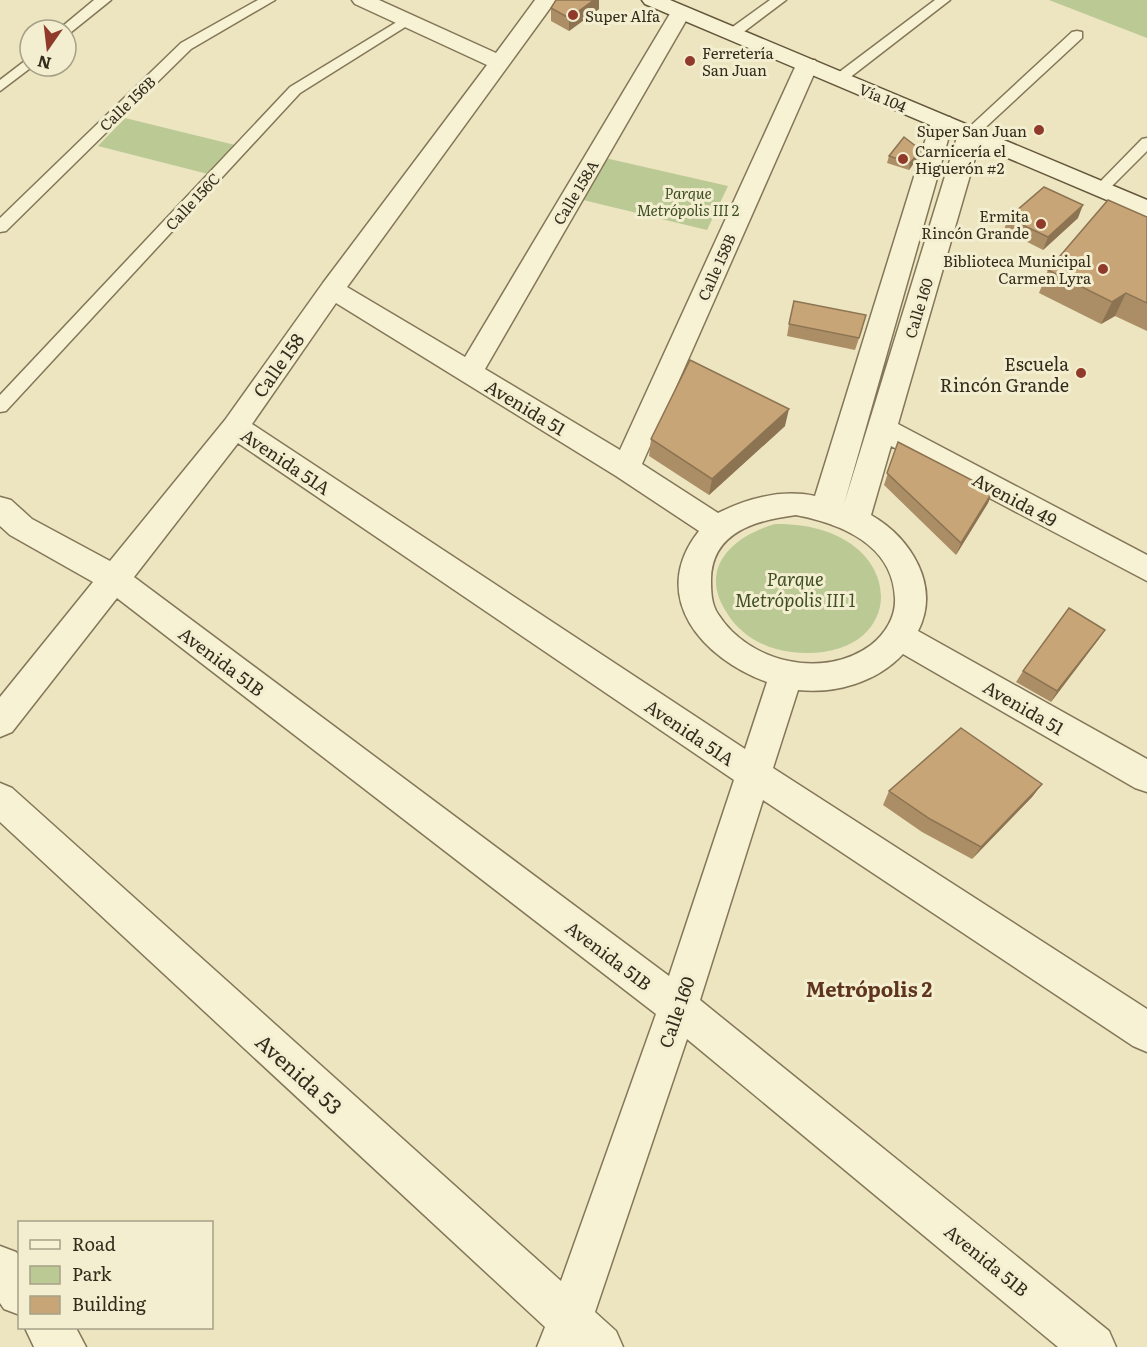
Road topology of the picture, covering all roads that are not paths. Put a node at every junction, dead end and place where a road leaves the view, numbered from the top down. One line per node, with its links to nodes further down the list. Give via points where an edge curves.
1 (104, 0): 9 (lane)
2 (268, 0): 23 (lane, Calle 156B, via 186,46)
3 (362, 0): 10 (street)
4 (546, 0): 13 (street, Calle 158)
5 (652, 0): 8 (street, Vía 104)
6 (779, 0): 11 (lane)
7 (943, 0): 16 (lane)
8 (681, 12): 11 (street, Vía 104); 25 (street, Calle 158A)
9 (78, 19)
10 (405, 21): 13 (street); 26 (lane, Calle 156C, via 295,90)
11 (732, 34): 14 (street, Vía 104)
12 (1077, 35): 19 (lane)
13 (499, 62): 24 (street, Calle 158)
14 (807, 65): 16 (street, Vía 104); 29 (street, Calle 158B)
15 (18, 71): 17 (lane)
16 (838, 79): 18 (street, Vía 104)
17 (0, 87)
18 (942, 123): 19 (street, Vía 104); 31 (street, Calle 160)
19 (970, 134): 21 (street, Vía 104); 28 (street, Calle 160)
20 (1147, 142): 21 (lane)
21 (1101, 189): 22 (street, Vía 104)
22 (1147, 209)
23 (0, 226)
24 (332, 289): 25 (street, Avenida 51); 27 (street, Calle 158)
25 (469, 373): 29 (street, Avenida 51)
26 (0, 406)
27 (235, 428): 35 (street, Calle 158); 39 (street, Avenida 51A)
28 (882, 428): 32 (street, Calle 160); 34 (street, Avenida 49)
29 (626, 468): 33 (street, Avenida 51)
30 (0, 508): 35 (street, Avenida 51B, via 21,527)
31 (826, 509): 32 (street); 33 (street, via 796,504 768,506 741,514)
32 (855, 519): 36 (street, via 895,551 906,572 912,594 910,617)
33 (719, 529): 37 (street, via 702,548 694,572 695,598 706,623 726,646 753,663)
34 (1147, 569)
35 (113, 578): 38 (street, Calle 158); 42 (street, Avenida 51B)
36 (901, 637): 37 (street, via 881,658 854,671 820,677); 40 (street, Avenida 51)
37 (786, 675): 39 (street, Calle 160)
38 (0, 722)
39 (755, 775): 42 (street, Calle 160); 43 (street, Avenida 51A)
40 (1147, 777)
41 (0, 799): 47 (street, Avenida 53)
42 (678, 1008): 47 (street, Calle 160); 50 (street, Avenida 51B)
43 (1147, 1032)
44 (0, 1268): 45 (street)
45 (18, 1290)
46 (48, 1329): 48 (street)
47 (565, 1333): 49 (street, Avenida 53)
48 (63, 1347)
49 (600, 1347)
50 (1093, 1347)

